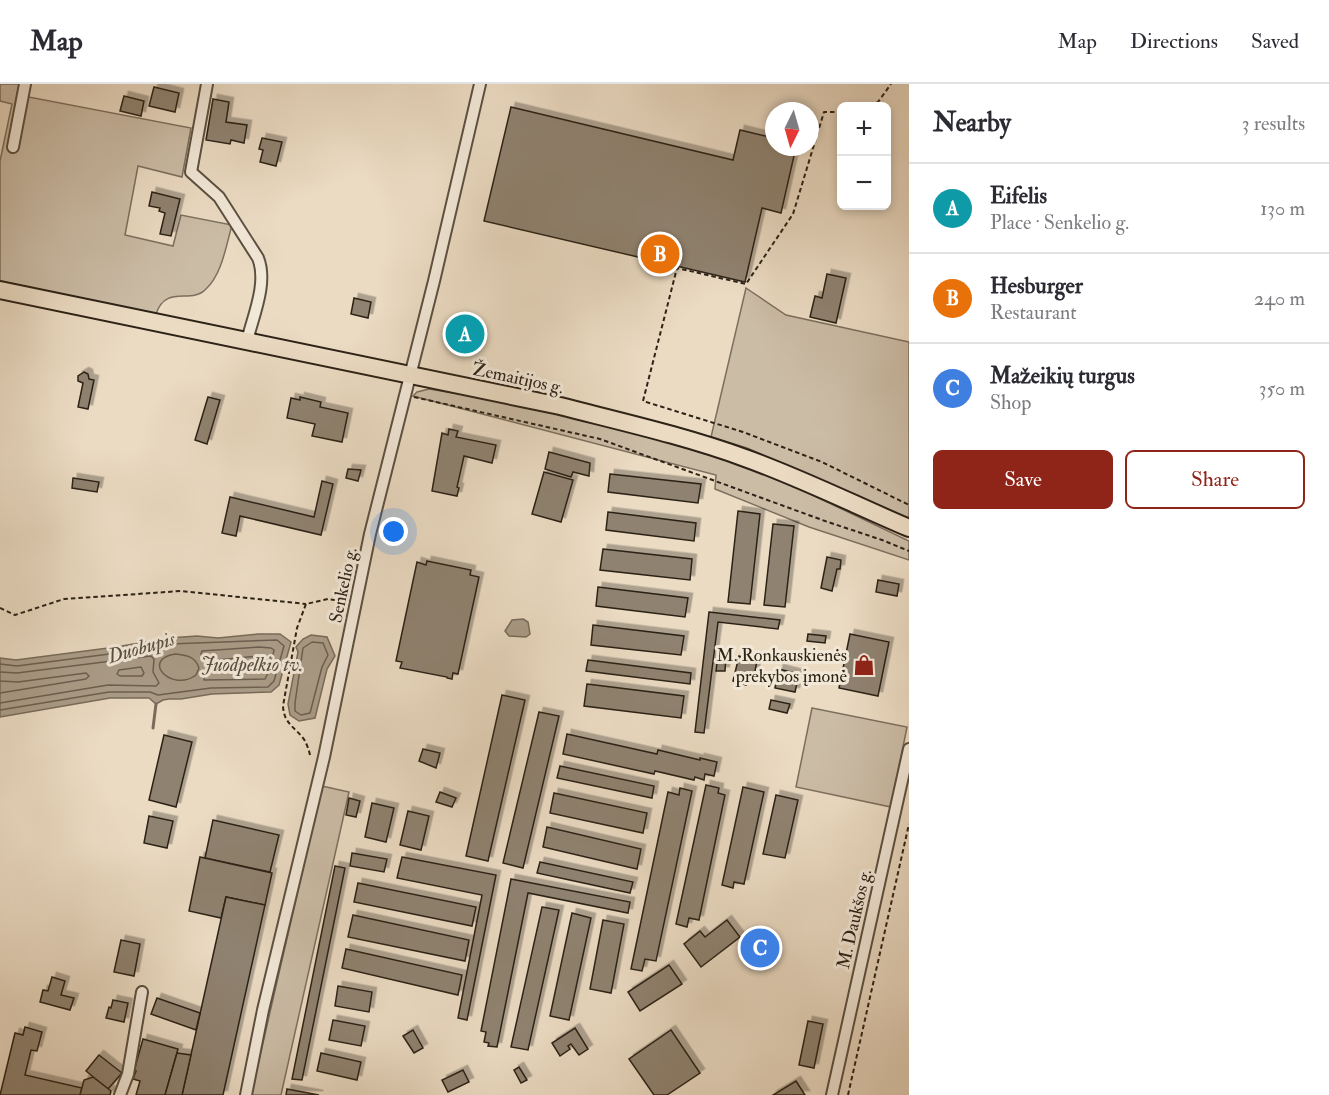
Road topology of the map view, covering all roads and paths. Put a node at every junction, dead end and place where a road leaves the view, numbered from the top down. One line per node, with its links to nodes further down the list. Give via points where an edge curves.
1 (25, 84): 7 (street)
2 (207, 84): 9 (street, via 191,172 219,197 261,266 261,284)
3 (480, 84): 10 (street, Senkelio g.)
4 (891, 84): 5 (path, via 882,99)
5 (873, 102)
6 (837, 112): 12 (path, via 824,112 793,214 746,284 677,268 643,402 743,432 822,462)
7 (13, 147)
8 (0, 290): 9 (main road, Žemaitijos g.)
9 (247, 341): 10 (main road, Žemaitijos g.)
10 (411, 375): 11 (street, Senkelio g.); 13 (main road, Žemaitijos g., via 560,406 692,441 786,474)
11 (406, 395): 14 (path, via 600,439); 16 (street, Senkelio g.)
12 (909, 505)
13 (909, 528)
14 (909, 551)
15 (306, 604): 16 (path, via 328,599); 17 (path, via 181,591 64,599 15,615); 19 (path, via 297,628 283,706 286,721 306,742)
16 (356, 604): 23 (street, Senkelio g.)
17 (0, 609)
18 (909, 749): 24 (street, M. Daukšos g.)
19 (310, 755)
20 (909, 824): 25 (path)
21 (142, 992): 22 (street, via 128,1074)
22 (120, 1095)
23 (246, 1095)
24 (832, 1095)
25 (848, 1095)

